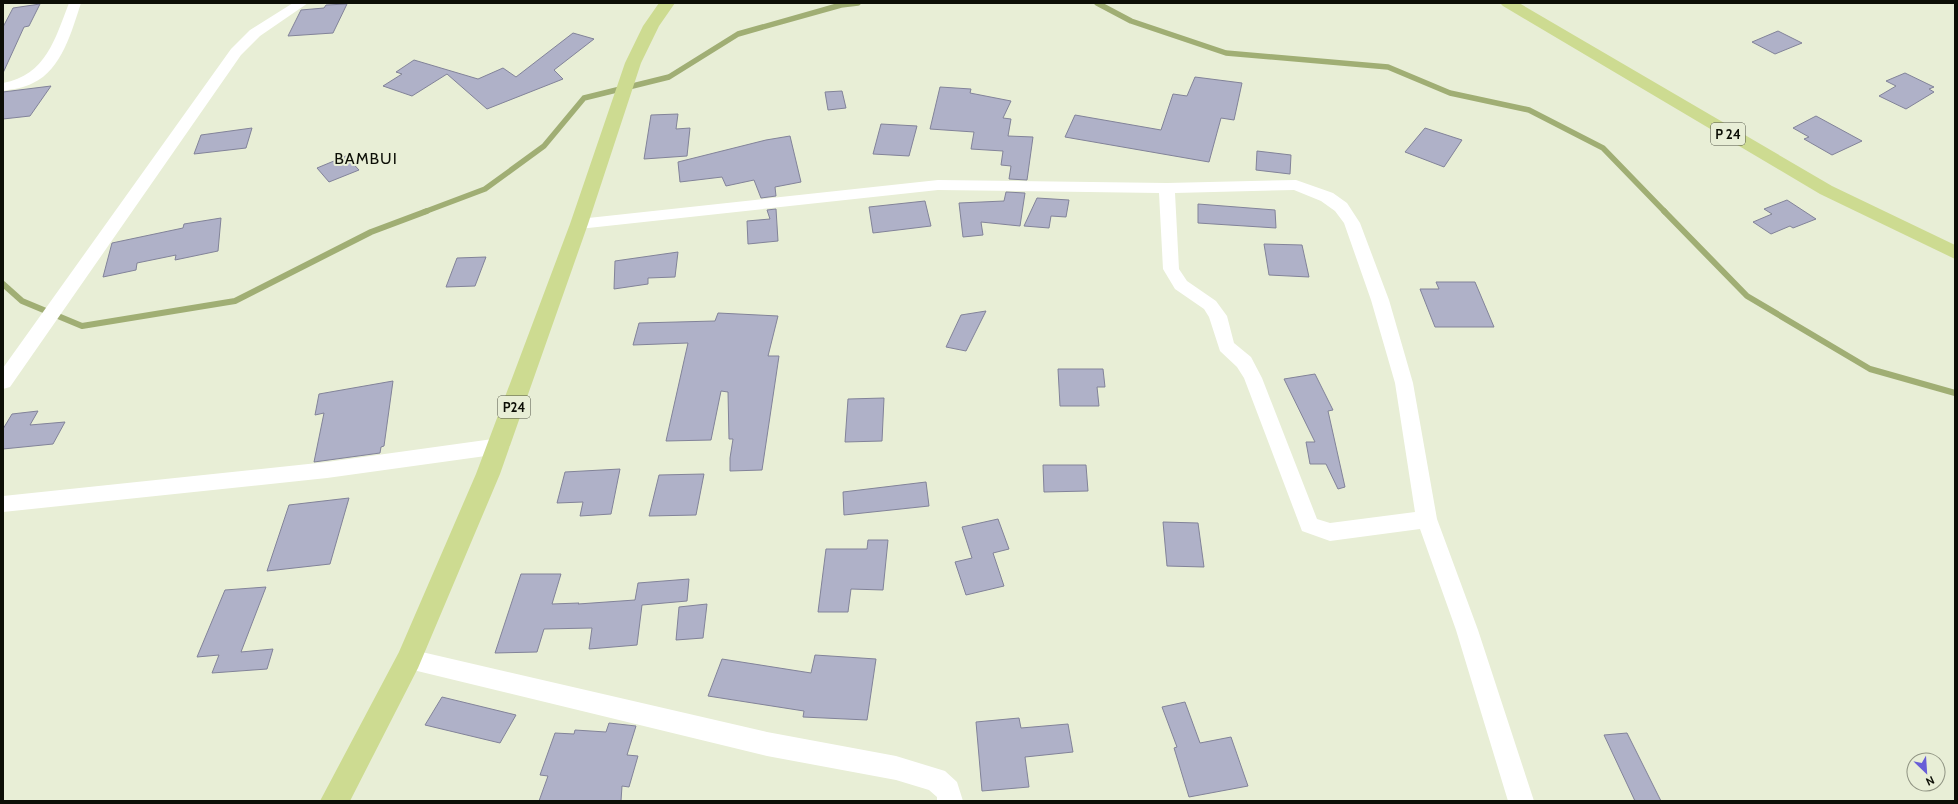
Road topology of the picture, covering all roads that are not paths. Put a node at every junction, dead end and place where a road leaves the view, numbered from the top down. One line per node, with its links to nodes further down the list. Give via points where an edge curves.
1 (76, 3): 5 (street, via 43,70 29,80)
2 (302, 3): 9 (street, via 255,33 236,52)
3 (667, 3): 7 (main road, P24, via 651,26 633,63)
4 (1508, 3): 8 (main road, P 24, via 1826,190)
5 (3, 87)
6 (1168, 188): 7 (street, via 938,185); 12 (street, via 1171,269 1181,285 1210,305 1218,316 1226,346 1244,362 1254,378 1309,525 1330,532); 12 (street, via 1296,185 1327,197 1341,207 1352,223 1380,300 1404,383)
7 (579, 224): 10 (main road, P24)
8 (1955, 252)
9 (3, 382)
10 (500, 446): 11 (street, via 327,470); 13 (main road, P24)
11 (3, 504)
12 (1427, 519): 16 (street, via 1467,630)
13 (409, 658): 14 (main road, P24); 15 (street, via 767,744 896,768 936,780 948,791)
14 (334, 801)
15 (950, 801)
16 (1521, 801)

